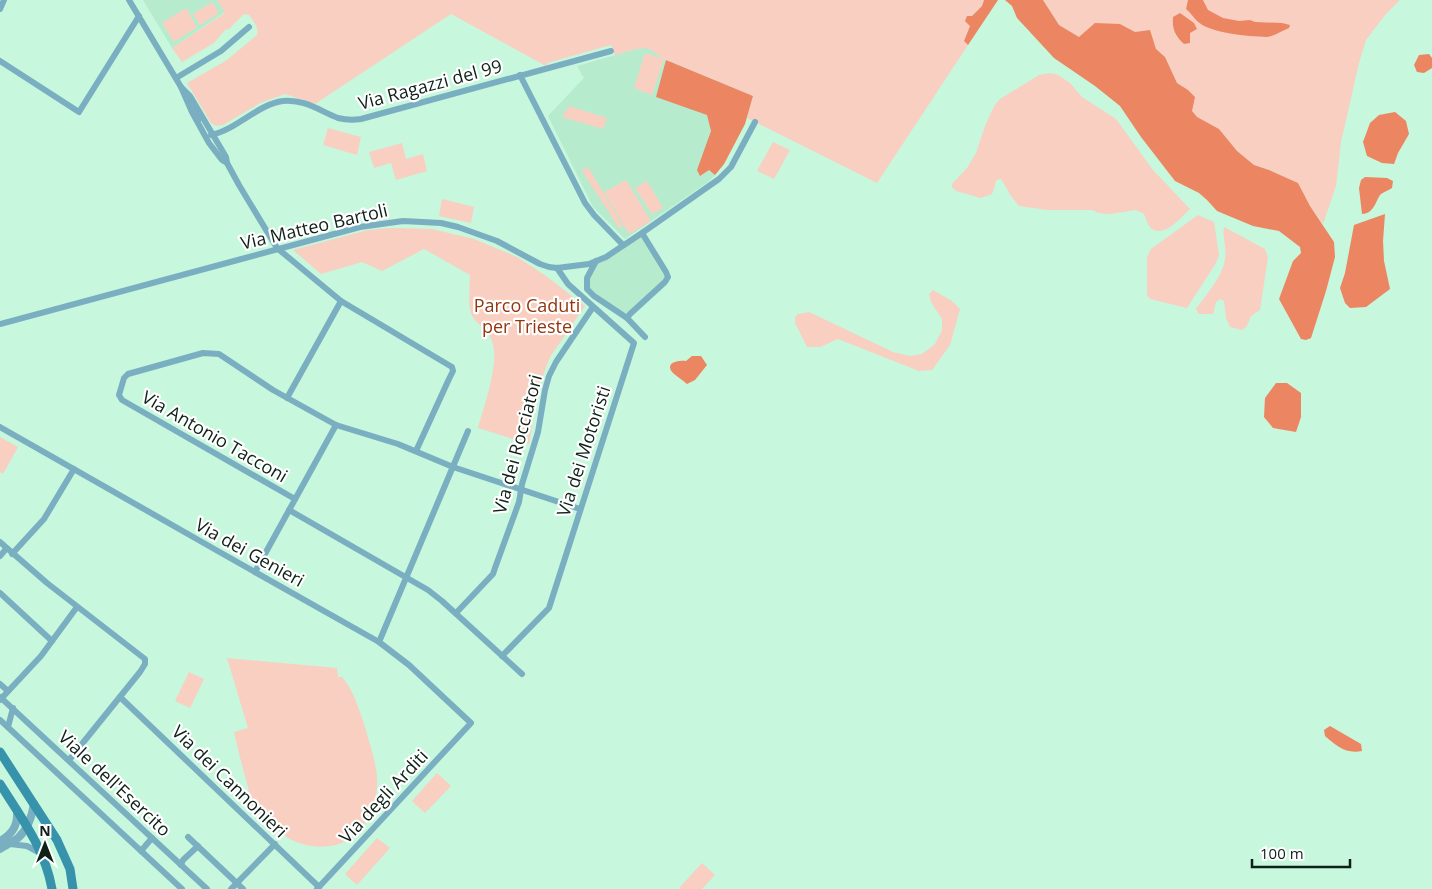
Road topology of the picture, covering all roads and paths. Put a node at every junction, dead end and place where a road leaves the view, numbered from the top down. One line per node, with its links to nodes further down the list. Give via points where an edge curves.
1 (4, 0): 3 (street)
2 (129, 0): 4 (street)
3 (0, 9)
4 (138, 16): 7 (street, via 79,112); 9 (street)
5 (249, 27): 9 (street, via 221,51)
6 (611, 51): 8 (street, Via Ragazzi del 99)
7 (0, 61)
8 (520, 75): 13 (street, Via Ragazzi del 99, via 355,120 338,118 304,103 283,101); 16 (street, via 585,202)
9 (176, 78): 10 (street)
10 (181, 86): 11 (street); 13 (street)
11 (191, 109): 13 (street, via 209,135); 14 (street)
12 (755, 122): 15 (street, Via Matteo Bartoli, via 731,167 719,179)
13 (213, 135): 14 (street)
14 (227, 163): 17 (street)
15 (642, 233): 16 (street, Via Matteo Bartoli); 22 (street, via 668,277)
16 (623, 245): 18 (street, Via Matteo Bartoli)
17 (277, 248): 19 (street, Via Matteo Bartoli, via 372,224 428,221 453,225 489,238 540,264); 20 (street); 23 (street, Via Matteo Bartoli)
18 (596, 261): 19 (street, Via Matteo Bartoli); 22 (street, via 587,278 588,290)
19 (557, 268): 21 (street, Via dei Motoristi, via 568,284)
20 (341, 301): 25 (street); 29 (street, via 452,367)
21 (593, 307): 32 (street, Via dei Rocciatori, via 549,376); 35 (street, Via dei Motoristi, via 634,343)
22 (627, 318): 24 (street)
23 (0, 324)
24 (645, 337)
25 (287, 398): 26 (street); 33 (street, Via Antonio Tacconi, via 221,355 212,353 128,374 119,395 124,401)
26 (336, 425): 29 (street); 33 (street)
27 (0, 427): 31 (street, Via dei Genieri)
28 (468, 431): 30 (street)
29 (416, 451): 30 (street)
30 (453, 467): 32 (street); 40 (street)
31 (74, 469): 37 (street, via 44,519); 39 (street, Via dei Genieri)
32 (522, 490): 35 (street); 43 (street, Via dei Rocciatori, via 493,574)
33 (295, 499): 34 (street)
34 (289, 510): 39 (street); 40 (street)
35 (580, 510): 46 (street, Via dei Motoristi, via 549,608)
36 (0, 542): 37 (street)
37 (9, 551): 38 (street); 42 (street)
38 (0, 556)
39 (255, 572): 45 (street, Via dei Genieri)
40 (406, 577): 43 (street, via 434,594); 45 (street)
41 (0, 592): 44 (street)
42 (77, 606): 44 (street); 50 (street, via 145,659 140,672)
43 (456, 613): 46 (street)
44 (52, 641): 49 (street)
45 (379, 642): 54 (street, Via dei Genieri)
46 (502, 656): 47 (street)
47 (522, 674)
48 (0, 684): 49 (street)
49 (8, 691): 51 (street)
50 (120, 697): 57 (street); 66 (street, Via dei Cannonieri)
51 (0, 699): 52 (street, Viale dell'Esercito)
52 (13, 708): 55 (street); 57 (street, Viale dell'Esercito)
53 (0, 720): 55 (street, Viale dell'Esercito)
54 (471, 722): 73 (street, Via degli Arditi)
55 (8, 727): 69 (street, Viale dell'Esercito)
56 (0, 752): 59 (main road)
57 (69, 760): 63 (street, Viale dell'Esercito)
58 (0, 784): 60 (main road)
59 (34, 804): 61 (street); 75 (main road, via 61,848 70,869)
60 (17, 810): 61 (main road); 64 (street, via 16,826)
61 (26, 826): 65 (street); 70 (main road)
62 (188, 837): 67 (street)
63 (152, 838): 69 (street); 71 (street, Viale dell'Esercito)
64 (0, 841)
65 (9, 844): 68 (street); 70 (street, via 27,846)
66 (275, 844): 72 (street); 73 (street, Via dei Cannonieri)
67 (198, 846): 71 (street); 72 (street)
68 (0, 849)
69 (141, 851): 76 (street, Viale dell'Esercito)
70 (42, 854): 74 (main road)
71 (181, 865): 77 (street, Viale dell'Esercito)
72 (237, 883): 78 (street); 79 (street)
73 (318, 888)
74 (52, 889)
75 (73, 889)
76 (182, 889)
77 (207, 889)
78 (231, 889)
79 (243, 889)

